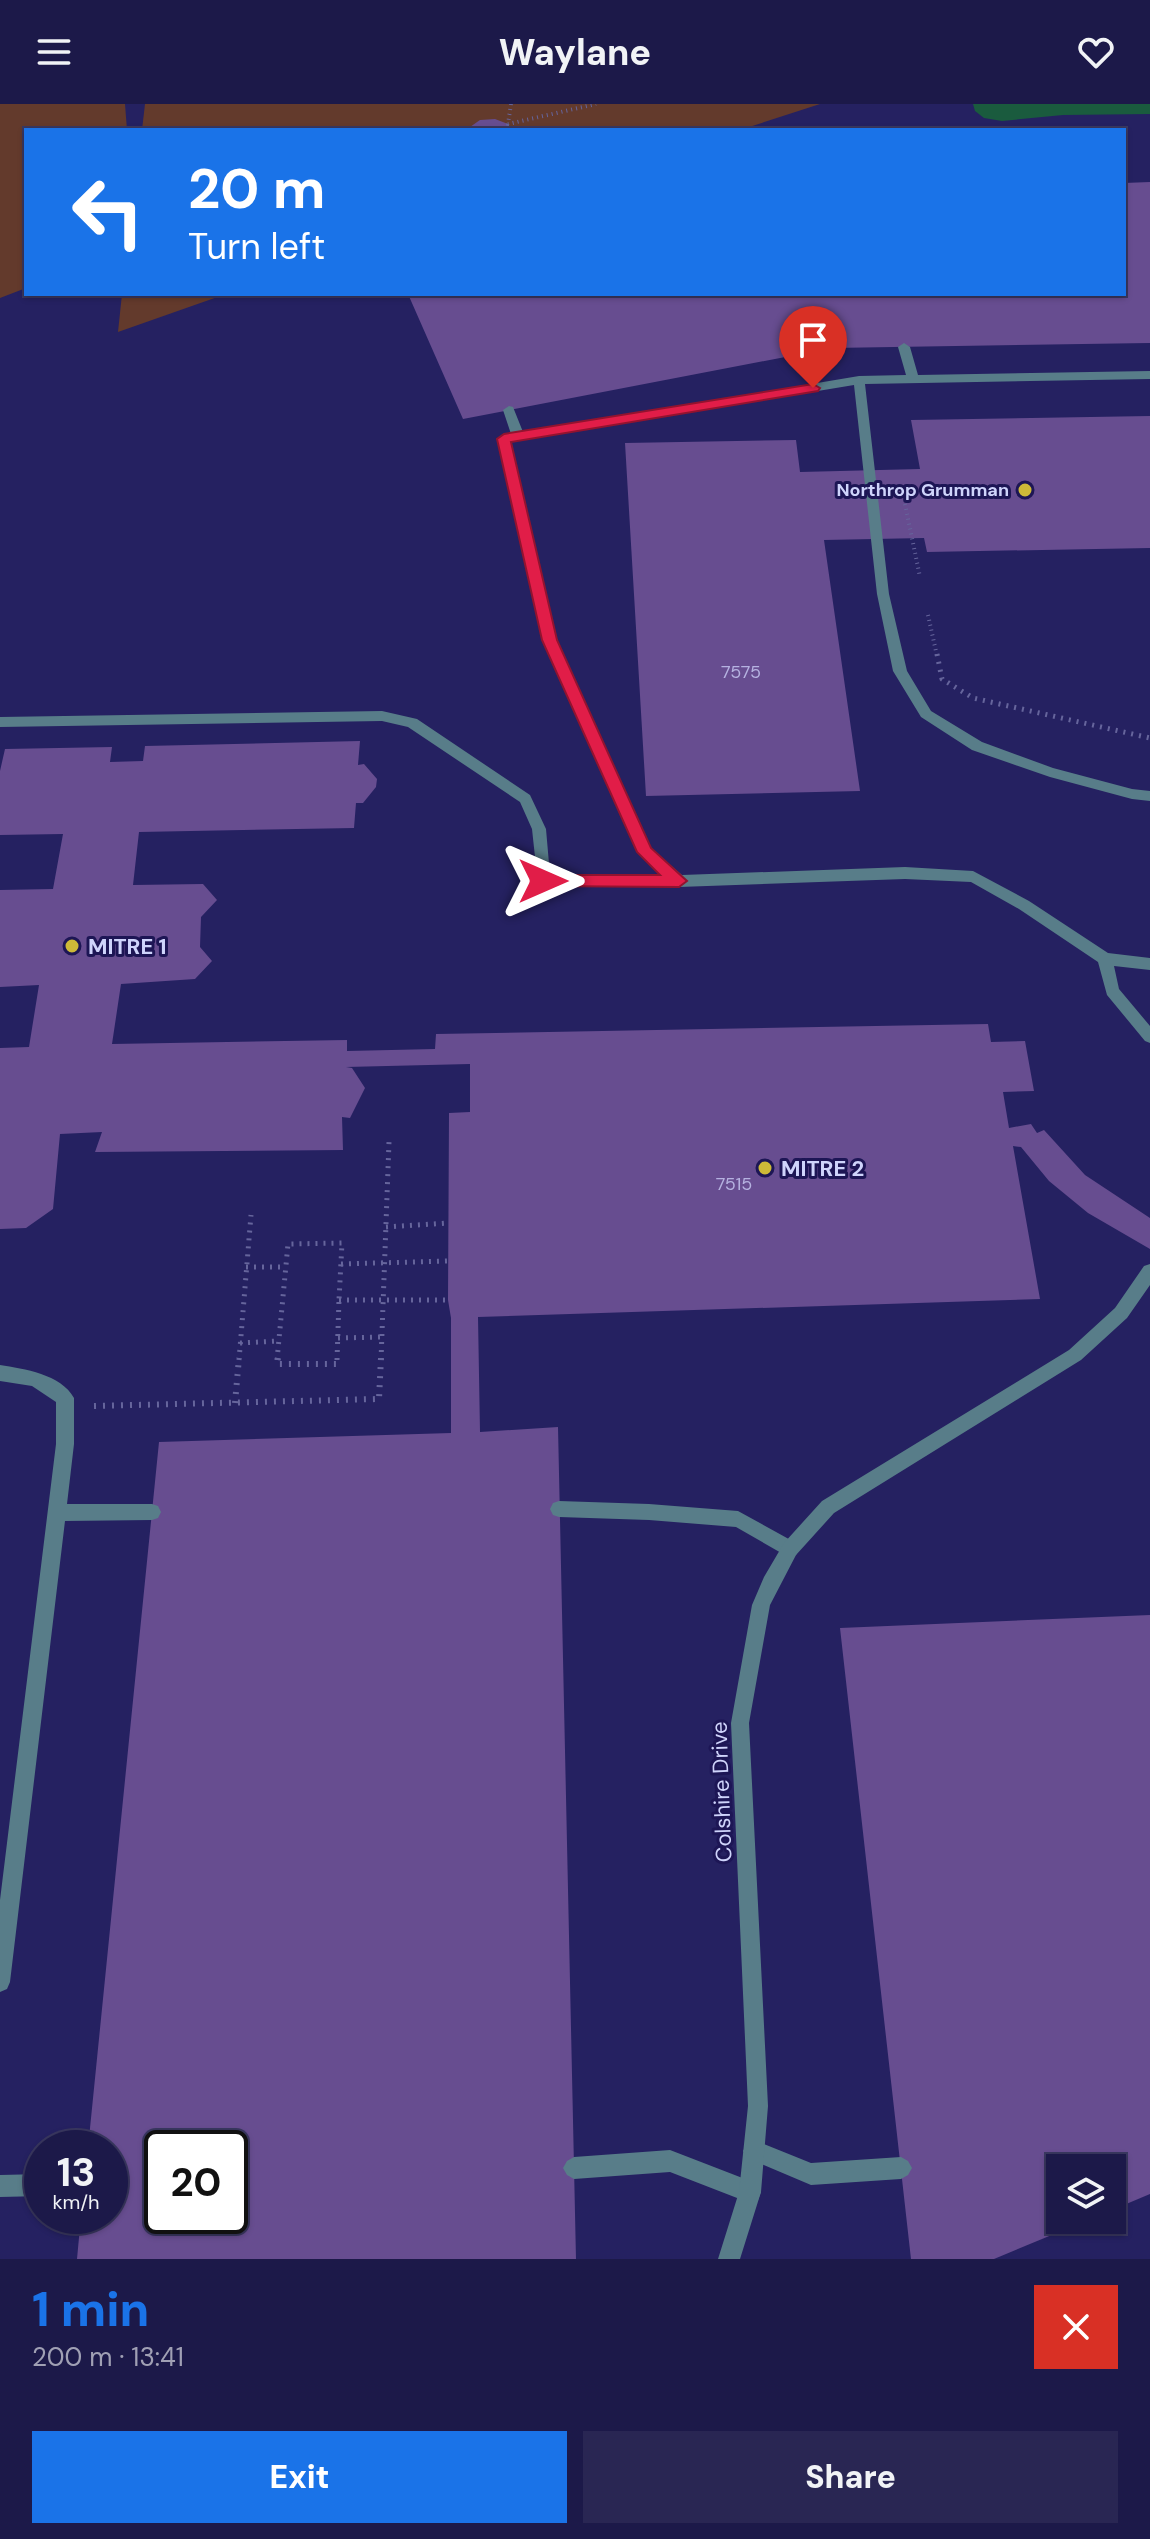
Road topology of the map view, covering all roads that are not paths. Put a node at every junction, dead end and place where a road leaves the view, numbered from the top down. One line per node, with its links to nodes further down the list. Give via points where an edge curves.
1 (904, 347): 3 (street)
2 (1150, 375): 3 (street)
3 (913, 379): 4 (street)
4 (859, 380): 6 (street); 8 (street, via 883,594 900,671 926,714 977,746 1050,772)
5 (509, 410): 6 (street)
6 (518, 436): 9 (street, via 504,439 550,640 645,852)
7 (0, 722): 9 (street, via 382,716 412,723 525,799 539,829 543,881)
8 (1150, 796)
9 (679, 881): 10 (street, via 905,873 973,877)
10 (1105, 959): 11 (street); 12 (street, via 1112,991)
11 (1150, 964)
12 (1150, 1037)
13 (1150, 1271): 18 (street, Colshire Drive, via 1121,1313 1075,1355 828,1507)
14 (0, 1373): 17 (street, via 35,1379 65,1398)
15 (559, 1509): 18 (street, via 738,1519)
16 (152, 1512): 17 (street)
17 (56, 1513): 19 (street)
18 (790, 1549): 20 (street, Colshire Drive, via 761,1605 740,1723 758,2106)
19 (0, 1982)
20 (754, 2151): 22 (street, via 811,2174); 25 (street, Colshire Drive)
21 (574, 2168): 25 (street, via 670,2161)
22 (901, 2168)
23 (24, 2185): 24 (street)
24 (0, 2186)
25 (750, 2192): 26 (street, Colshire Drive)
26 (729, 2259)

